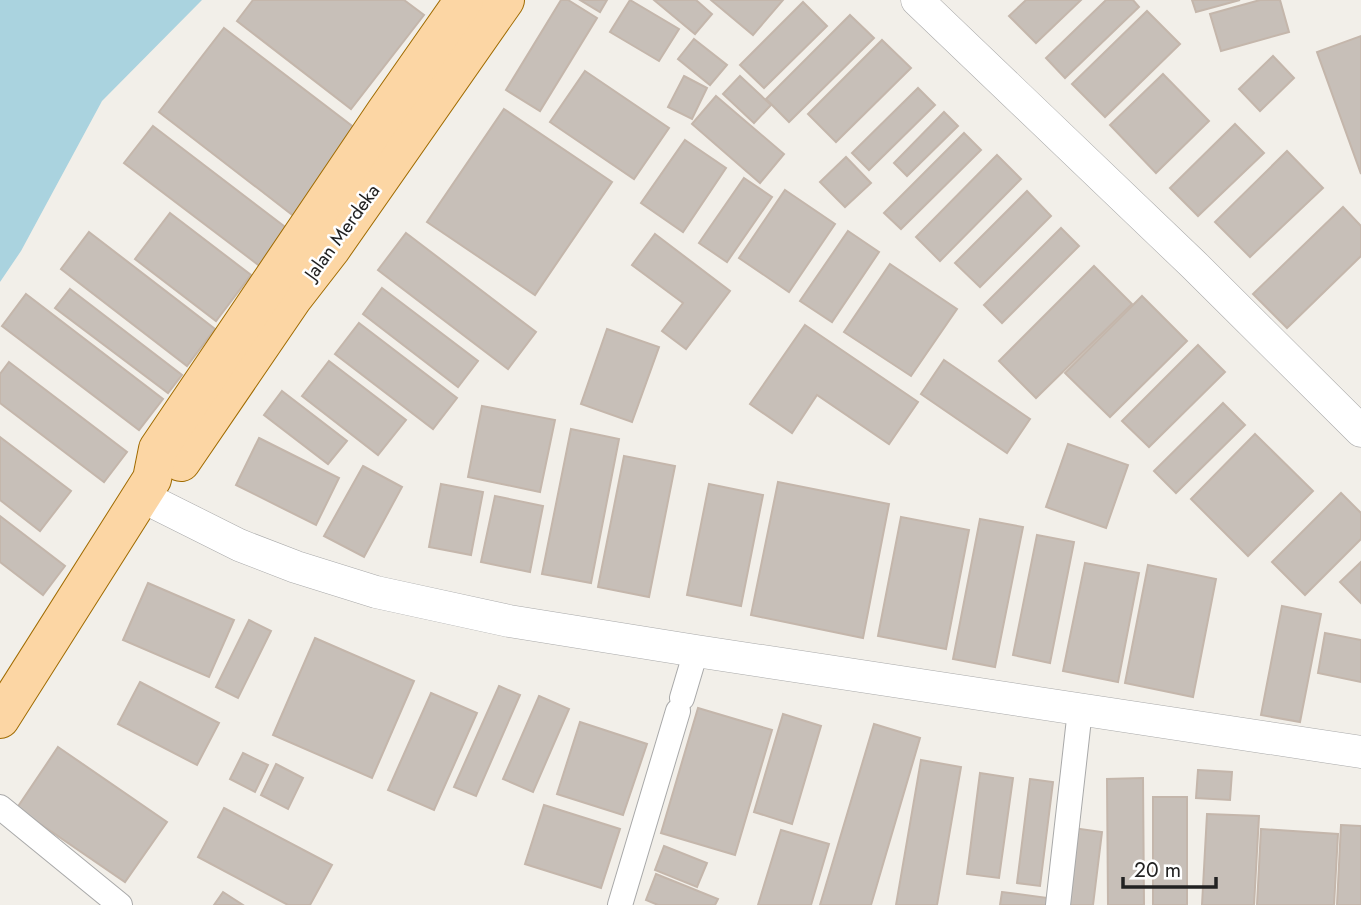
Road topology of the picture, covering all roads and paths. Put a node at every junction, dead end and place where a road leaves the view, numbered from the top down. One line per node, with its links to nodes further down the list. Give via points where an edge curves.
1 (464, 0): 4 (main road, Jalan Merdeka, via 385,113)
2 (505, 0): 4 (main road, Jalan Merdeka, via 331,249)
3 (917, 0): 5 (street)
4 (282, 290): 6 (main road, Jalan Merdeka)
5 (1361, 431)
6 (158, 472): 7 (street, via 239,545 296,567 376,592 509,621); 9 (main road, Jalan Merdeka)
7 (696, 651): 8 (street); 13 (street)
8 (1080, 709): 10 (street); 14 (street)
9 (0, 719)
10 (1361, 752)
11 (0, 807): 12 (street)
12 (120, 905)
13 (620, 905)
14 (1058, 905)

